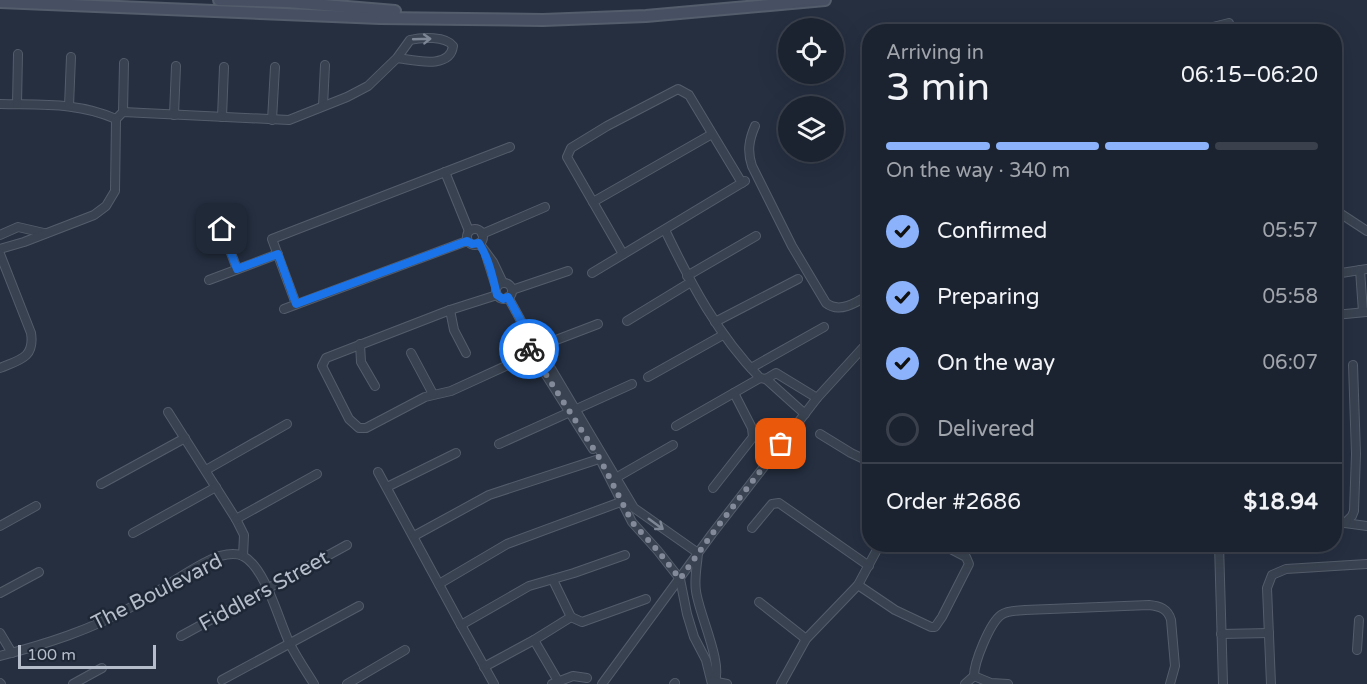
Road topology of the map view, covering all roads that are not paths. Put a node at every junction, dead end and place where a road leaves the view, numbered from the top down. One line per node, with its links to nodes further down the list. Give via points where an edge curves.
1 (219, 0): 2 (main road, via 430,14 627,10)
2 (774, 0)
3 (825, 0): 5 (main road, via 646,16 543,20 380,18)
4 (0, 2): 5 (main road)
5 (124, 4)
6 (1229, 23): 7 (street)
7 (1225, 24)
8 (18, 54): 17 (street)
9 (71, 57): 18 (street)
10 (397, 58): 10 (street, one-way to 10, via 412,39 444,40 453,46 451,56 445,60); 19 (street, via 368,86)
11 (124, 63): 20 (street)
12 (324, 65): 19 (street)
13 (176, 66): 21 (street)
14 (224, 67): 22 (street)
15 (275, 67): 24 (street)
16 (0, 104): 17 (street)
17 (17, 104): 18 (street)
18 (69, 106): 23 (street)
19 (323, 106): 24 (street, via 289,120)
20 (123, 112): 21 (street); 23 (street)
21 (174, 115): 22 (street)
22 (222, 117): 24 (street)
23 (116, 119): 36 (street, via 115,191 111,200 98,213)
24 (272, 120)
25 (755, 126): 56 (street, via 748,147 752,166 826,303 841,308)
26 (712, 134): 29 (street); 29 (street, via 689,95 678,89 607,126 571,148 567,158); 33 (street, via 744,182)
27 (510, 147): 28 (street)
28 (445, 172): 34 (street); 44 (street, via 272,239)
29 (593, 202): 45 (street)
30 (545, 207): 37 (street)
31 (1342, 215): 35 (street)
32 (222, 229): 46 (street)
33 (665, 230): 45 (street); 51 (street)
34 (469, 231): 37 (street, via 476,229); 40 (street)
35 (1367, 231)
36 (48, 233): 38 (street, via 18,227); 42 (street)
37 (482, 234): 41 (street)
38 (0, 235)
39 (756, 236): 51 (street)
40 (467, 241): 41 (street); 57 (street)
41 (479, 243): 54 (street)
42 (0, 249)
43 (0, 254): 75 (street, via 32,341 23,359)
44 (278, 254): 46 (street); 57 (street)
45 (624, 254): 49 (street)
46 (237, 269): 53 (street)
47 (568, 271): 55 (street)
48 (1365, 271): 50 (street); 60 (street)
49 (592, 273)
50 (1342, 273)
51 (689, 279): 62 (street); 63 (street)
52 (798, 279): 63 (street)
53 (209, 280)
54 (499, 288): 55 (street, via 508,284); 55 (street, via 503,299); 59 (street)
55 (510, 294): 67 (street)
56 (862, 298)
57 (296, 304): 58 (street)
58 (284, 309)
59 (450, 310): 68 (street); 72 (street, via 454,330)
60 (1365, 312): 61 (street)
61 (1342, 314)
62 (627, 321)
63 (715, 322): 66 (street)
64 (598, 324): 69 (street)
65 (824, 327): 76 (street)
66 (723, 335): 76 (street); 77 (street)
67 (533, 343): 69 (street); 73 (street, via 529,347)
68 (360, 344): 80 (street, via 361,362); 82 (street, via 326,358 322,366 353,425 366,428)
69 (543, 345): 73 (street, via 545,350)
70 (862, 349): 83 (street)
71 (411, 353): 82 (street)
72 (466, 353)
73 (536, 356): 82 (street, via 451,391); 84 (street)
74 (1353, 365): 108 (street, via 1354,511)
75 (0, 368)
76 (751, 368): 78 (street)
77 (648, 377)
78 (763, 378): 81 (street); 83 (street, via 776,373); 86 (street)
79 (632, 384): 84 (street)
80 (375, 386)
81 (734, 393): 88 (street); 103 (street, via 753,437)
82 (433, 394)
83 (817, 398): 86 (street)
84 (573, 411): 91 (street); 95 (street); 99 (street)
85 (168, 412): 90 (street)
86 (805, 414): 118 (street)
87 (287, 424): 96 (street)
88 (676, 426)
89 (820, 434): 94 (street)
90 (185, 438): 96 (street); 100 (street)
91 (499, 444)
92 (673, 446): 99 (street)
93 (456, 453): 102 (street)
94 (862, 458)
95 (600, 459): 99 (street); 113 (street, via 489,495)
96 (206, 470): 101 (street)
97 (378, 472): 102 (street)
98 (316, 474): 106 (street)
99 (614, 479): 104 (street)
100 (101, 484)
101 (216, 487): 106 (street); 112 (street)
102 (387, 488): 113 (street)
103 (713, 488)
104 (625, 501): 118 (street, one-way to 118); 124 (street, via 638,530); 126 (street, via 516,540)
105 (36, 506): 109 (street)
106 (236, 519): 120 (street, via 244,540)
107 (1342, 523): 108 (street)
108 (1345, 523): 110 (street)
109 (0, 526)
110 (1367, 526)
111 (752, 528): 122 (street, via 772,504 779,503)
112 (133, 533)
113 (414, 537): 126 (street)
114 (347, 545): 128 (street, Fiddlers Street)
115 (875, 552): 122 (street)
116 (956, 552): 127 (street, via 966,557 969,564 935,627 906,616)
117 (1219, 552): 140 (street)
118 (698, 553): 124 (street); 131 (street)
119 (625, 555): 125 (street)
120 (243, 556): 128 (street, The Boulevard); 150 (street, The Boulevard, via 212,558 116,616 62,639)
121 (1367, 564): 139 (street, via 1275,573 1267,588)
122 (869, 566): 127 (street)
123 (39, 572): 129 (street)
124 (680, 579): 133 (street); 163 (street)
125 (553, 580): 135 (street); 137 (street, via 529,586)
126 (439, 584): 137 (street)
127 (858, 585): 143 (street)
128 (267, 588): 142 (street, Fiddlers Street); 145 (street, The Boulevard)
129 (0, 593)
130 (646, 599): 135 (street, via 586,622)
131 (698, 600): 133 (street); 146 (street)
132 (759, 602): 143 (street)
133 (685, 605): 148 (street)
134 (359, 606): 145 (street)
135 (571, 617): 144 (street)
136 (1359, 620): 141 (street)
137 (461, 625): 152 (street)
138 (0, 633): 150 (street)
139 (1269, 633): 140 (street); 170 (street)
140 (1221, 634): 169 (street)
141 (1363, 634): 149 (street)
142 (181, 636)
143 (806, 639): 165 (street)
144 (534, 640): 152 (street); 157 (street)
145 (289, 642): 156 (street); 160 (street, The Boulevard)
146 (712, 648): 148 (street); 158 (street)
147 (405, 650): 161 (street)
148 (701, 650): 158 (street)
149 (1357, 650)
150 (12, 653): 151 (street, The Boulevard)
151 (0, 656)
152 (484, 666): 162 (street)
153 (102, 668): 159 (street)
154 (974, 676): 166 (street); 167 (street); 168 (street, via 975,665 1001,615 1025,610 1149,605 1170,615 1175,666)
155 (587, 678): 157 (street, via 573,676)
156 (222, 680)
157 (555, 682)
158 (714, 682): 164 (street)
159 (73, 684)
160 (314, 684)
161 (347, 684)
162 (494, 684)
163 (602, 684)
164 (727, 684)
165 (781, 684)
166 (965, 684)
167 (1008, 684)
168 (1170, 684)
169 (1223, 684)
170 (1271, 684)

